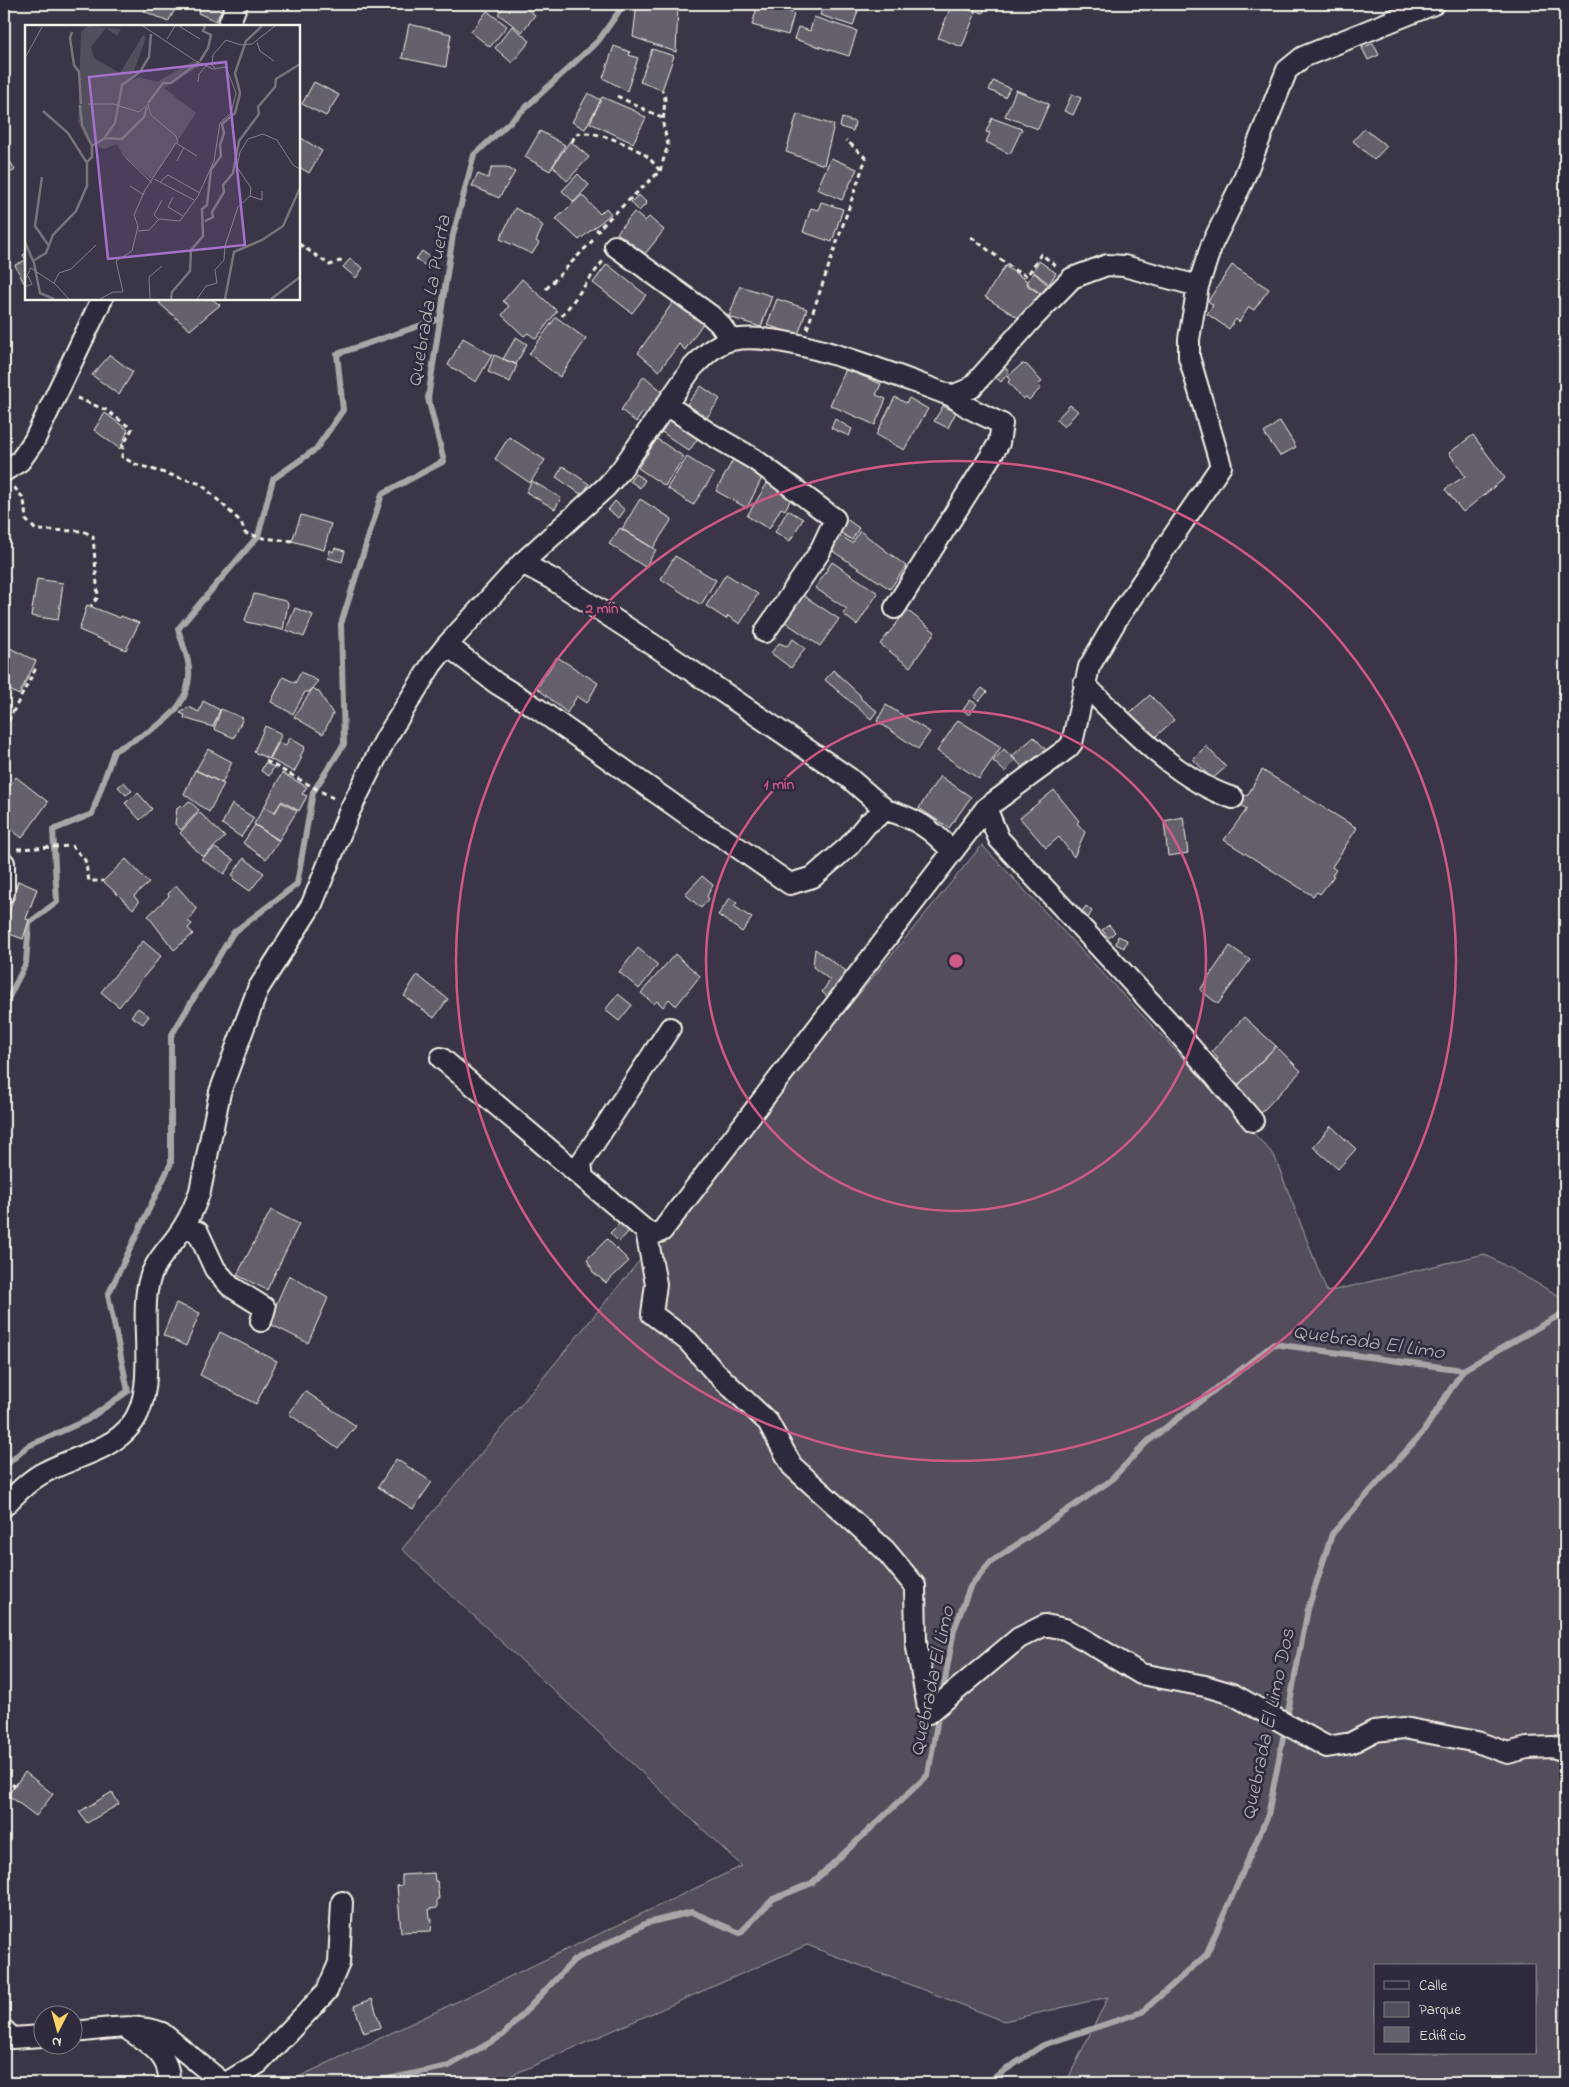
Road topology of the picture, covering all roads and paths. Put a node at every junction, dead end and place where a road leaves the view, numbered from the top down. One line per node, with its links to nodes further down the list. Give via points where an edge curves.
1 (237, 4): 3 (street)
2 (1434, 4): 15 (street, via 1310,54 1287,70 1242,183 1212,244)
3 (228, 25)
4 (662, 90): 6 (path)
5 (618, 96): 6 (path)
6 (664, 119): 9 (path, via 668,145)
7 (846, 140): 20 (path, via 866,158)
8 (572, 142): 9 (path, via 580,132 607,137 646,155)
9 (660, 171): 11 (path, via 597,230)
10 (972, 237): 14 (path, via 1027,276 1041,254)
11 (608, 239): 16 (path); 18 (path); 19 (street, via 710,314)
12 (300, 245): 13 (path, via 330,265 340,261)
13 (345, 264)
14 (1072, 278): 15 (street, via 1107,265 1124,266); 22 (street, via 971,388)
15 (1198, 286): 32 (street, via 1189,357 1221,466 1117,619 1089,667)
16 (546, 289)
17 (102, 300): 21 (street)
18 (562, 316)
19 (731, 340): 20 (street, via 761,339); 23 (street, via 705,355)
20 (802, 345): 22 (street)
21 (58, 391): 24 (street, via 25,455); 25 (path, via 106,410 132,429 122,458 200,484 241,522 246,533)
22 (952, 396): 28 (street, via 1002,424 1000,443)
23 (667, 404): 26 (street, via 606,487); 29 (street, via 754,459 835,519 819,553)
24 (6, 476): 27 (path, via 24,499 26,520 36,530 82,531 93,536 98,597)
25 (292, 541)
26 (522, 563): 30 (street); 38 (street, via 658,648 849,778)
27 (91, 606)
28 (895, 608)
29 (765, 632)
30 (447, 645): 37 (street, via 386,738); 38 (street, via 496,683 790,884 813,877 849,846 867,824)
31 (37, 666): 33 (path)
32 (1084, 684): 35 (street, via 1138,738 1214,792); 36 (street, via 1075,734 1068,748)
33 (4, 729)
34 (266, 761): 37 (path)
35 (1233, 798)
36 (986, 808): 39 (street); 45 (street, via 999,839 1168,1022)
37 (350, 810): 47 (street, via 312,904 258,989 220,1092 200,1191)
38 (886, 810): 39 (street, via 911,817 932,831)
39 (952, 851): 48 (street, via 662,1231 654,1234)
40 (9, 856): 41 (path, via 72,846 85,860 89,881); 42 (street)
41 (103, 881)
42 (4, 893)
43 (670, 1028): 46 (street, via 581,1163)
44 (440, 1058): 46 (street)
45 (1252, 1121)
46 (583, 1178): 48 (street)
47 (184, 1226): 49 (street, via 198,1232 215,1269 230,1286 265,1308); 50 (street, via 152,1269 147,1291 145,1388 132,1425 96,1451 44,1472)
48 (646, 1231): 51 (street, via 656,1284 652,1314 688,1341 713,1370 768,1422 792,1466 885,1550 915,1586 916,1642 929,1713 1018,1638 1044,1626 1065,1629 1140,1674 1232,1694 1327,1747 1351,1743 1374,1731 1404,1728 1476,1742 1508,1753 1553,1747)
49 (261, 1321)
50 (4, 1506)
51 (1565, 1751)
52 (4, 1780): 53 (path)
53 (15, 1786)
54 (342, 1902): 60 (street, via 339,1963 327,1991 259,2063)
55 (126, 2028): 57 (street); 59 (street, via 164,2056); 60 (street, via 147,2028 162,2033)
56 (4, 2030): 58 (street, via 12,2038)
57 (82, 2031)
58 (32, 2037)
59 (169, 2083)
60 (225, 2083)

